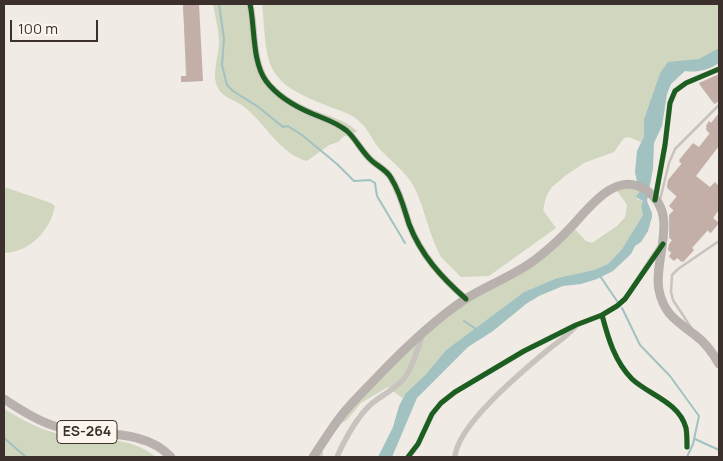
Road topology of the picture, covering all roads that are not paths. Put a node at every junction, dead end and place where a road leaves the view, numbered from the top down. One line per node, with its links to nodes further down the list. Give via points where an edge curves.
1 (250, 4): 7 (street, via 257,59 266,81 296,106 331,120 348,132 371,160 390,175 419,246 444,280)
2 (719, 69): 4 (street, via 674,91)
3 (719, 105): 4 (lane, via 675,148)
4 (655, 200): 6 (main road, via 664,221); 7 (main road, via 637,186 612,188 602,194 560,239 524,268)
5 (719, 241): 11 (lane, via 672,275 673,300)
6 (663, 244): 8 (street, via 625,299); 11 (main road, via 658,285 661,298 672,318)
7 (466, 299): 10 (main road)
8 (602, 315): 9 (street); 14 (street, via 610,344 625,370 639,385 672,406 680,416 686,430)
9 (576, 325): 18 (street, via 505,361 446,398 432,414); 19 (street, via 483,410 462,437)
10 (424, 332): 16 (main road, via 351,404); 17 (street, via 405,377 358,418)
11 (695, 335): 12 (main road, via 711,350)
12 (719, 364)
13 (4, 399): 15 (main road, ES-264, via 44,423 72,431 146,440)
14 (687, 447)
15 (171, 457)
16 (313, 457)
17 (337, 457)
18 (408, 457)
19 (454, 457)

